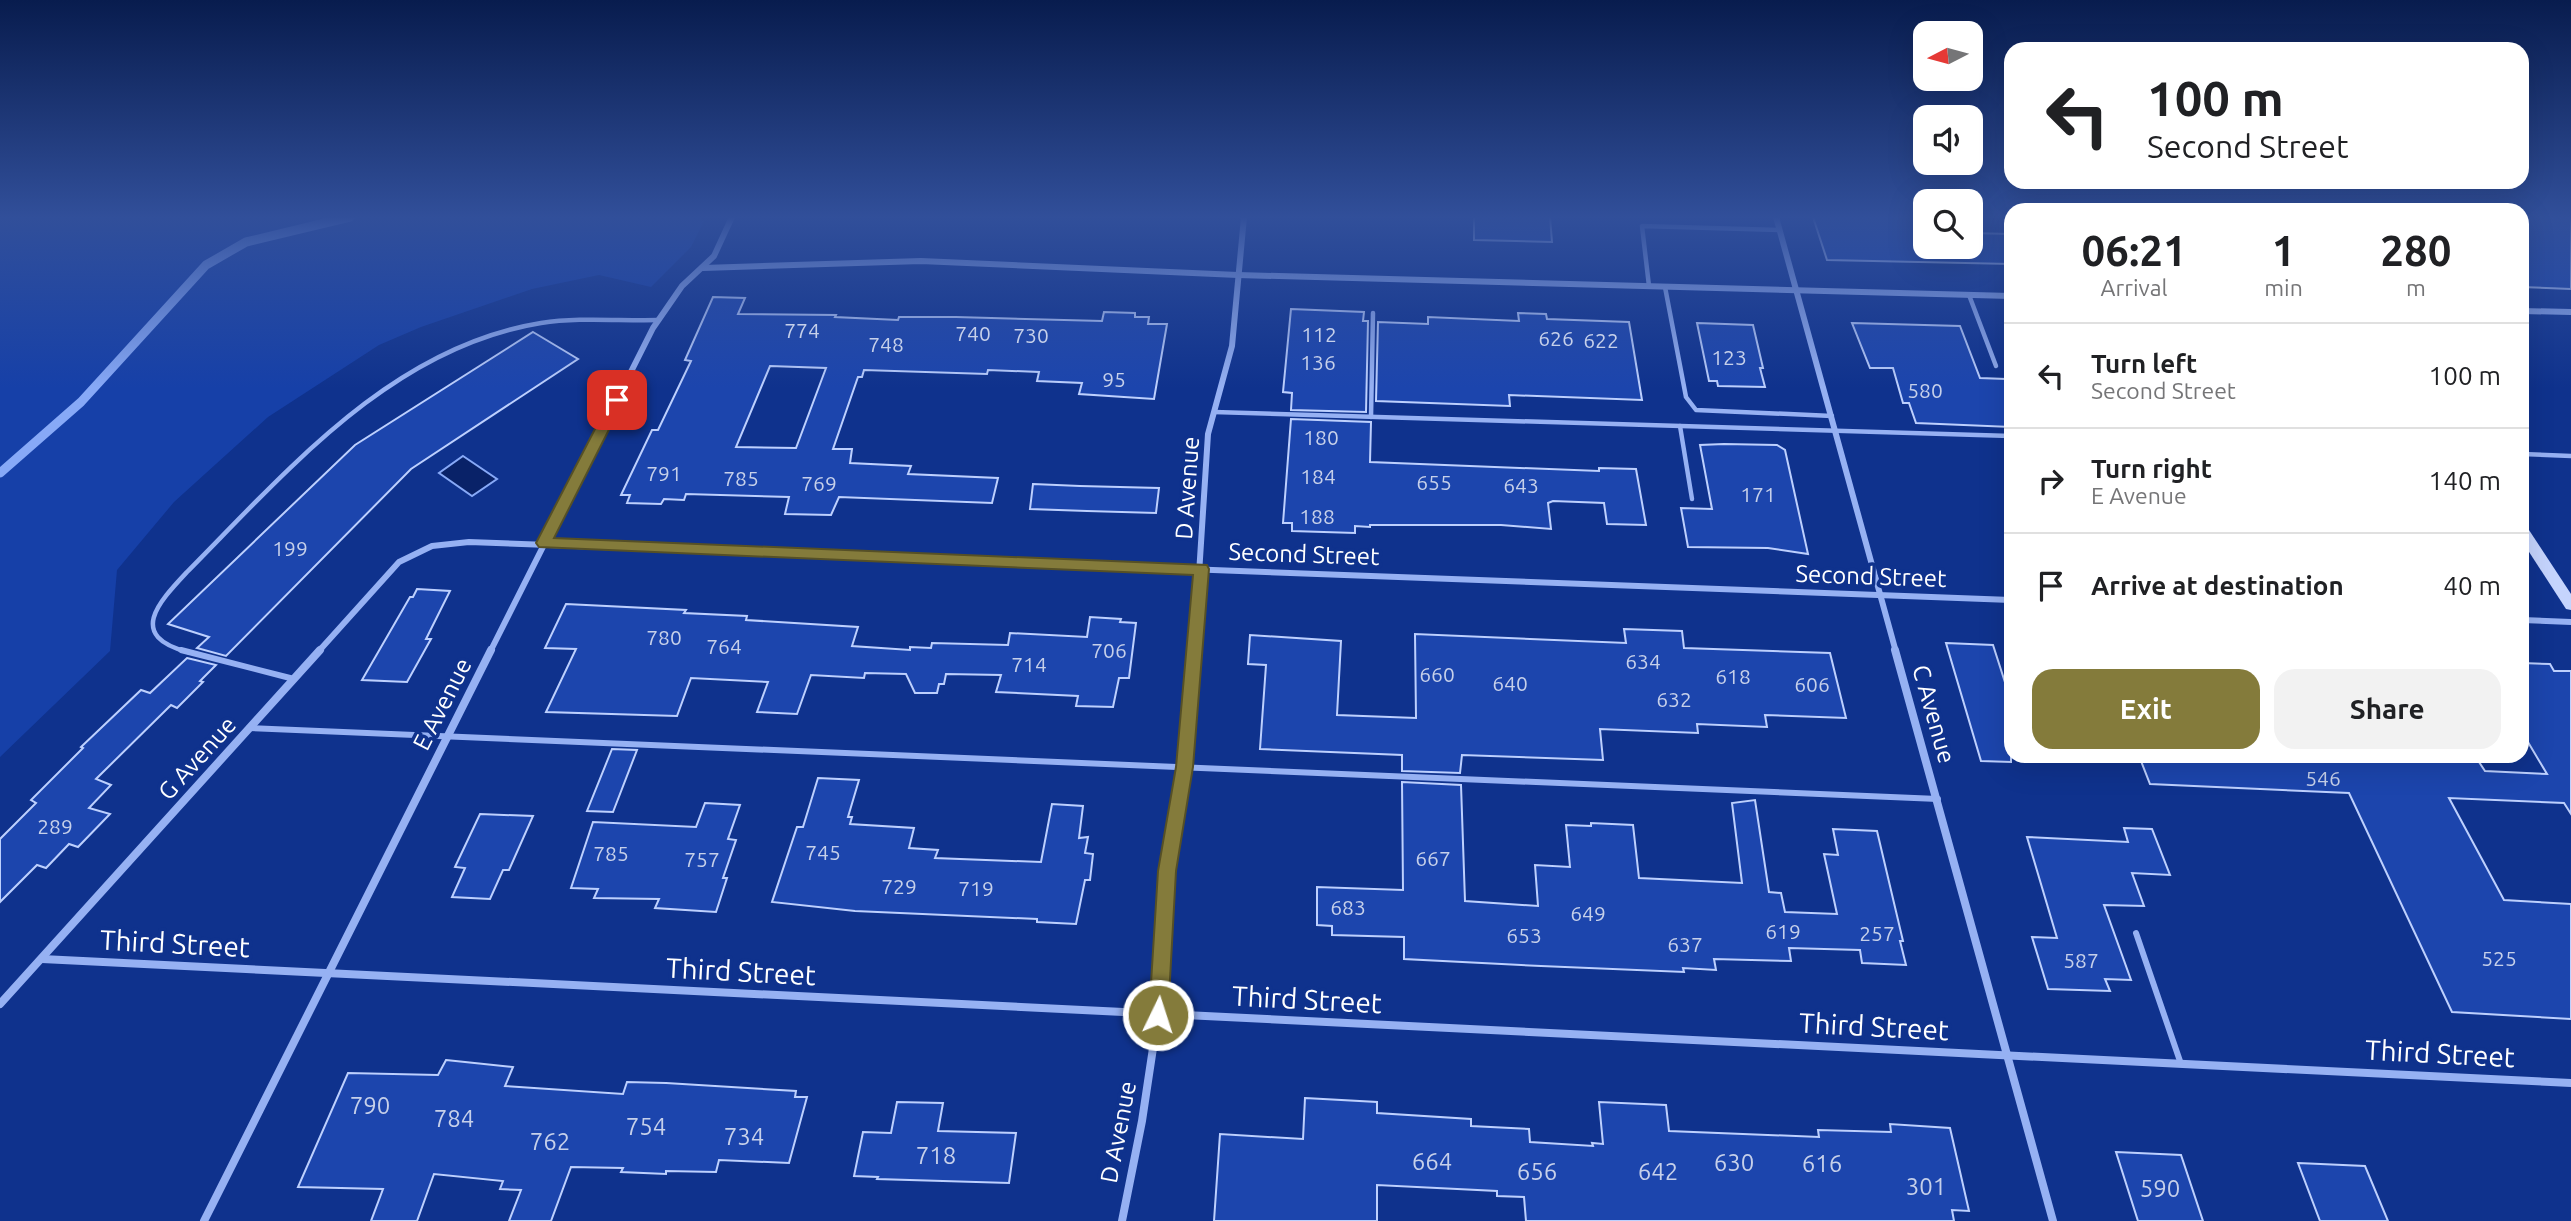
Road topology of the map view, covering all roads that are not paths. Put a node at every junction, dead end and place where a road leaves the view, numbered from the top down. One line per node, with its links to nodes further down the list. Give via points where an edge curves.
1 (696, 274): 14 (street, E Avenue)
2 (1214, 274): 5 (street)
3 (1648, 274): 6 (lane)
4 (1792, 274): 8 (street, C Avenue)
5 (1237, 275): 6 (street); 16 (street, D Avenue, via 1232,346)
6 (1649, 286): 7 (street)
7 (1665, 287): 8 (street); 17 (lane, via 1686,397 1696,410)
8 (1797, 290): 9 (street); 17 (street, C Avenue)
9 (1969, 295): 10 (street); 15 (lane)
10 (2004, 296)
11 (2529, 311): 12 (street)
12 (2571, 312)
13 (1373, 313): 18 (lane)
14 (658, 320): 26 (street, E Avenue); 34 (lane, via 540,323 450,351 405,375 317,441 154,613 152,631 158,640 177,649)
15 (1996, 366)
16 (1214, 412): 18 (lane); 28 (street, D Avenue, via 1205,461)
17 (1832, 416): 20 (street, C Avenue)
18 (1371, 417): 19 (lane)
19 (1679, 425): 20 (lane); 24 (lane)
20 (1836, 430): 21 (lane); 29 (street, C Avenue)
21 (2004, 436)
22 (2529, 454): 23 (lane)
23 (2571, 456)
24 (1692, 499)
25 (2529, 542): 31 (street)
26 (544, 543): 27 (street, Second Street); 28 (street, Second Street); 36 (street, E Avenue)
27 (429, 547): 34 (street, G Avenue, via 399,562)
28 (1201, 569): 29 (street, Second Street); 37 (street, D Avenue)
29 (1881, 595): 30 (street, Second Street); 38 (street, C Avenue)
30 (2004, 600)
31 (2571, 605)
32 (2529, 620): 33 (street)
33 (2571, 622)
34 (294, 679): 35 (street, G Avenue)
35 (249, 729): 36 (lane); 40 (street, G Avenue)
36 (449, 735): 37 (lane); 41 (street, E Avenue)
37 (1185, 767): 38 (lane); 43 (street, D Avenue, via 1167,871)
38 (1938, 799): 44 (street, C Avenue)
39 (2136, 933): 45 (lane)
40 (42, 959): 41 (street, Third Street); 42 (street, G Avenue)
41 (328, 973): 43 (street, Third Street); 47 (street, E Avenue)
42 (0, 1004)
43 (1158, 1015): 44 (street, Third Street); 48 (street, D Avenue)
44 (2007, 1055): 45 (street, Third Street); 49 (street, C Avenue)
45 (2181, 1064): 46 (street, Third Street)
46 (2571, 1083)
47 (204, 1221)
48 (1122, 1221)
49 (2053, 1221)

